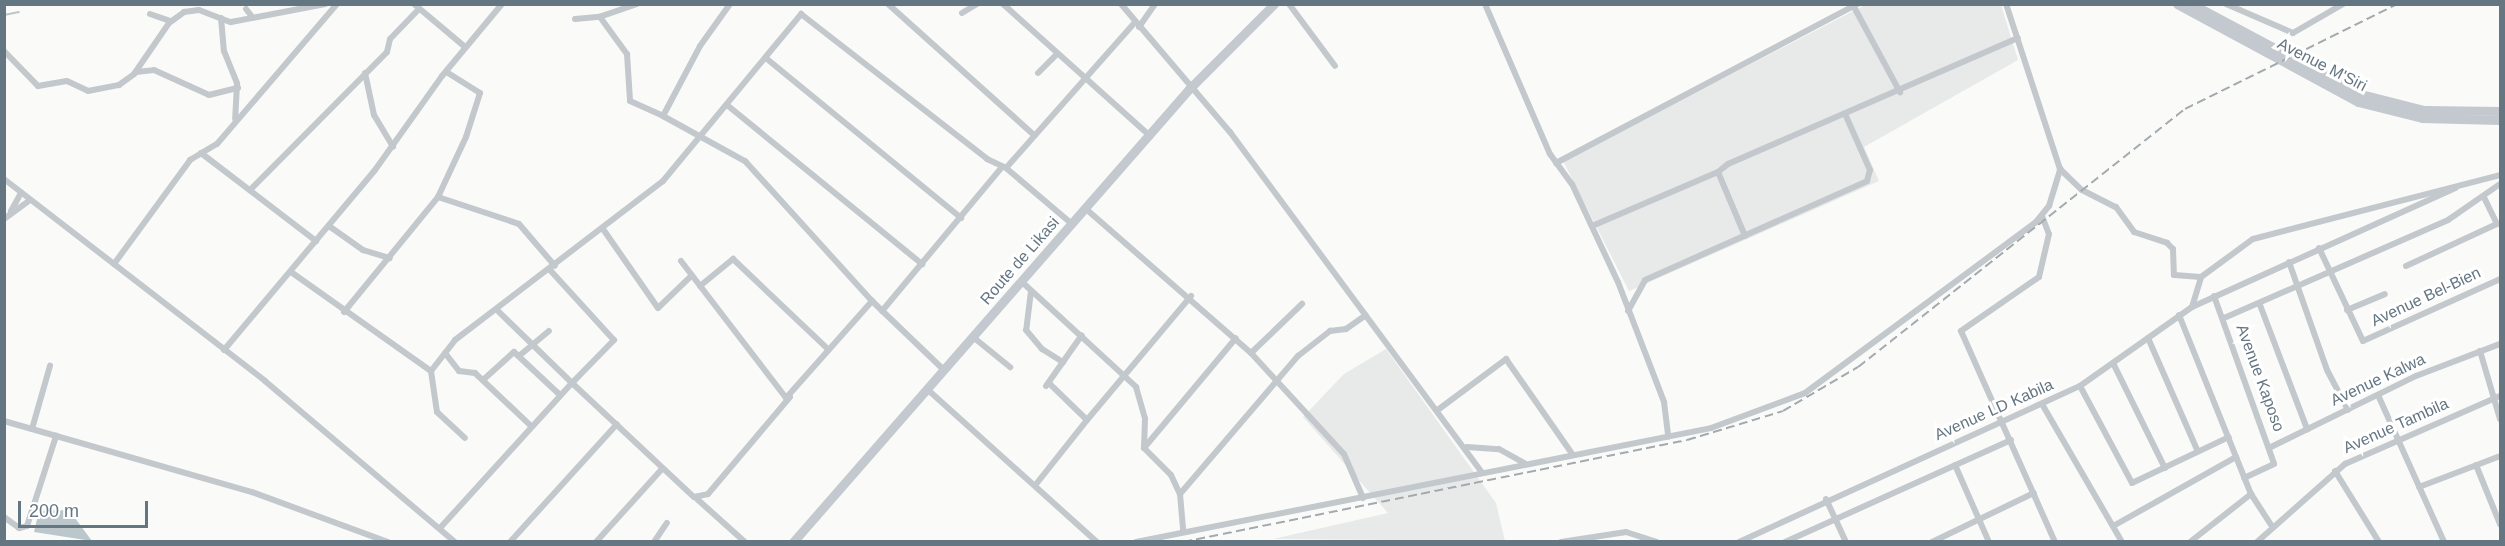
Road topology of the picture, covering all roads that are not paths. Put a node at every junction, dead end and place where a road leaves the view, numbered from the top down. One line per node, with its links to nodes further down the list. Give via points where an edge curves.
1 (325, 4): 26 (street)
2 (336, 4): 49 (street)
3 (502, 4): 31 (street)
4 (637, 4): 24 (street)
5 (730, 4): 46 (street, via 700,46)
6 (888, 4): 51 (street)
7 (977, 4): 22 (street)
8 (1003, 4): 33 (street)
9 (1121, 4): 29 (street)
10 (1155, 4): 29 (street)
11 (1274, 4): 42 (highway, Route de Likasi)
12 (1289, 4): 35 (street)
13 (1485, 4): 55 (street)
14 (2006, 4): 30 (street)
15 (2177, 4): 48 (highway, Avenue M'Siri, via 2358,102 2422,118)
16 (2192, 4): 45 (highway, Avenue M'Siri, via 2361,94 2424,111)
17 (2226, 4): 18 (street, via 2293,33)
18 (2343, 4)
19 (1856, 6): 43 (street); 55 (street)
20 (416, 7): 31 (street); 38 (street)
21 (246, 9): 26 (street)
22 (962, 13)
23 (150, 14): 28 (street)
24 (600, 17): 27 (street); 46 (street, via 627,54 630,101)
25 (221, 18): 26 (street); 28 (street, via 196,10); 41 (street, via 224,51)
26 (253, 19)
27 (575, 19)
28 (170, 21): 36 (street)
29 (1137, 24): 40 (street); 42 (street)
30 (2018, 38): 43 (street); 57 (street)
31 (465, 47): 37 (street)
32 (4, 51): 36 (street, via 40,87 67,81 88,91 119,85)
33 (1057, 54): 39 (street); 40 (street)
34 (767, 59): 44 (street); 56 (street, via 801,14); 71 (street)
35 (1335, 66)
36 (136, 72): 41 (street, via 154,70 209,95)
37 (446, 72): 53 (street); 65 (street, via 481,94)
38 (365, 73): 53 (street, via 374,115); 63 (street)
39 (1038, 73)
40 (1084, 77): 51 (street); 52 (street)
41 (238, 88): 49 (street)
42 (1189, 89): 52 (highway, Route de Likasi); 108 (street, via 1230,132)
43 (1900, 92): 47 (street)
44 (727, 105): 50 (street); 84 (street)
45 (2500, 111)
46 (663, 116): 50 (street)
47 (1846, 116): 58 (street, via 1745,154); 77 (street, via 1870,178)
48 (2500, 120)
49 (235, 122): 54 (street)
50 (700, 133): 76 (street, via 663,180); 99 (street, via 745,161)
51 (1034, 135): 56 (street)
52 (1151, 136): 68 (highway, Route de Likasi)
53 (393, 147): 74 (street)
54 (201, 153): 63 (street); 83 (street, via 190,160)
55 (1556, 163): 75 (street)
56 (1004, 167): 71 (street); 73 (street)
57 (2060, 169): 70 (street); 90 (street, via 2082,190 2112,204 2134,232 2167,243 2173,249 2174,275)
58 (1718, 172): 75 (street); 77 (street)
59 (2500, 175): 62 (street)
60 (4, 179): 64 (street)
61 (2500, 184): 66 (street)
62 (2455, 188): 79 (street, Avenue LD Kabila); 90 (street, via 2277,229 2226,254)
63 (249, 190): 78 (street)
64 (21, 193): 67 (street); 69 (street)
65 (438, 197): 80 (street); 86 (street, via 519,224)
66 (2484, 197): 85 (street, via 2497,224); 88 (street, via 2448,220)
67 (30, 200): 69 (street); 83 (street)
68 (1086, 209): 73 (highway, Route de Likasi); 97 (street)
69 (10, 212): 72 (street)
70 (2042, 216): 146 (street, via 2049,234 2039,277 1961,331); 152 (street, via 1804,393 1745,418)
71 (961, 218): 84 (street)
72 (4, 219)
73 (1072, 225): 92 (highway, Route de Likasi)
74 (329, 226): 78 (street); 80 (street, via 363,250)
75 (1592, 226): 107 (street)
76 (603, 230): 86 (street); 89 (street, via 658,308)
77 (1745, 236): 107 (street, via 1645,280)
78 (316, 241): 87 (street)
79 (2319, 248): 82 (street, Avenue LD Kabila); 88 (street)
80 (390, 258): 106 (street)
81 (681, 261): 89 (street)
82 (2289, 262): 94 (street); 98 (street, Avenue LD Kabila)
83 (114, 264): 118 (street)
84 (922, 264): 105 (street)
85 (2406, 266)
86 (552, 268): 104 (street); 133 (street, via 614,340)
87 (291, 272): 106 (street); 118 (street)
88 (2331, 274): 94 (street); 103 (street)
89 (692, 275): 93 (street)
90 (2201, 277): 102 (street)
91 (2500, 279): 103 (street, Avenue Bel-Bien, via 2363,341)
92 (1022, 282): 95 (street); 113 (highway, Route de Likasi)
93 (700, 286): 119 (street, via 733,259); 138 (street, via 779,393)
94 (2298, 288): 101 (street); 142 (street, via 2327,370)
95 (1031, 291): 112 (street); 124 (street, via 1026,330 1042,349)
96 (2385, 294): 103 (street)
97 (1191, 296): 114 (street); 130 (street)
98 (2214, 296): 102 (street, Avenue LD Kabila); 110 (street, Avenue Kaposo)
99 (872, 301): 105 (street); 119 (street)
100 (1302, 304): 122 (street)
101 (2260, 305): 110 (street); 150 (street)
102 (2192, 307): 109 (street, Avenue LD Kabila)
103 (2347, 310)
104 (498, 311): 116 (street); 121 (street)
105 (882, 311): 128 (street)
106 (344, 312): 129 (street)
107 (1628, 312): 152 (street, via 1664,402)
108 (1366, 315): 132 (street, via 1346,329 1330,331); 141 (street)
109 (2179, 315): 115 (street, Avenue LD Kabila); 153 (street)
110 (2224, 318): 158 (street, Avenue Kaposo)
111 (549, 331): 116 (street)
112 (1082, 335): 124 (street); 130 (street)
113 (973, 337): 127 (street); 128 (highway, Route de Likasi)
114 (1236, 338): 122 (street); 159 (street)
115 (2148, 338): 125 (street, Avenue LD Kabila); 160 (street)
116 (534, 344): 123 (street); 133 (street)
117 (2500, 344): 120 (street, Avenue Kalwa)
118 (224, 350): 188 (street)
119 (829, 350): 138 (street)
120 (2480, 351): 137 (street, Avenue Kalwa); 139 (street)
121 (445, 353): 129 (street); 131 (street, via 459,371)
122 (1251, 353): 132 (street)
123 (519, 356): 131 (street, via 512,352); 136 (street)
124 (1063, 362): 144 (street, via 1048,385)
125 (2114, 365): 134 (street, Avenue LD Kabila); 167 (street)
126 (50, 366): 149 (street)
127 (1010, 367)
128 (944, 370): 135 (highway, Route de Likasi)
129 (432, 371): 154 (street, via 437,412)
130 (1126, 374): 144 (street); 159 (street, via 1143,405)
131 (483, 380): 148 (street)
132 (1276, 380): 175 (street); 177 (street, via 1344,454)
133 (572, 383): 136 (street); 147 (street)
134 (2080, 386): 140 (street, Avenue LD Kabila); 167 (street, via 2130,482)
135 (927, 389): 172 (street); 196 (highway, Route de Likasi)
136 (560, 395): 148 (street)
137 (2378, 395): 142 (street, Avenue Kalwa); 156 (street)
138 (790, 397): 178 (street, via 708,494)
139 (2498, 397): 143 (street); 156 (street, Avenue Tambila)
140 (2042, 404): 146 (street, Avenue LD Kabila); 186 (street)
141 (1439, 409): 157 (street); 161 (street, via 1506,359)
142 (2349, 410): 150 (street, Avenue Kalwa)
143 (2500, 418)
144 (1087, 420): 172 (street)
145 (4, 421): 149 (street)
146 (2004, 421): 155 (street); 179 (street, Avenue LD Kabila)
147 (617, 424): 168 (street); 192 (street)
148 (531, 426): 188 (street)
149 (32, 429): 151 (street)
150 (2307, 429): 158 (street, Avenue Kalwa)
151 (56, 436): 181 (street, via 27,526 18,528); 190 (street, via 243,489)
152 (1668, 437): 161 (street)
153 (2229, 437): 160 (street); 163 (street)
154 (465, 438)
155 (2012, 440): 165 (street); 174 (street)
156 (2399, 442): 170 (street, Avenue Tambila); 173 (street)
157 (1467, 447): 164 (street, via 1499,449); 169 (street)
158 (2271, 447): 171 (street, via 2274,465)
159 (1144, 448): 175 (street, via 1169,471)
160 (2198, 452): 167 (street)
161 (1573, 454): 164 (street)
162 (2500, 456): 166 (street)
163 (2236, 457): 171 (street); 186 (street)
164 (1524, 463): 169 (street)
165 (1955, 465): 182 (street); 183 (street)
166 (2476, 465): 173 (street); 180 (street)
167 (2165, 468)
168 (662, 469): 178 (street); 193 (street)
169 (1481, 471): 177 (street)
170 (2335, 471): 187 (street, Avenue Tambila); 210 (street)
171 (2244, 478): 176 (street)
172 (1037, 483): 197 (street)
173 (2420, 487): 211 (street)
174 (2034, 493): 183 (street); 206 (street)
175 (1180, 494): 189 (street)
176 (2251, 494): 187 (street); 208 (street)
177 (1363, 498): 189 (street)
178 (697, 499): 195 (street)
179 (1826, 499): 182 (street); 201 (street, Avenue LD Kabila)
180 (2497, 508): 185 (street)
181 (4, 518)
182 (1835, 518): 202 (street); 203 (street)
183 (1980, 518): 204 (street); 205 (street)
184 (667, 523): 194 (street)
185 (2500, 524)
186 (2115, 525): 207 (street)
187 (2272, 526): 209 (street, Avenue Tambila)
188 (440, 528): 191 (street)
189 (1183, 532): 198 (street)
190 (388, 542)
191 (455, 542)
192 (510, 542)
193 (596, 542)
194 (654, 542)
195 (745, 542)
196 (793, 542)
197 (1097, 542)
198 (1136, 542)
199 (1561, 542): 200 (street, via 1626,531)
200 (1656, 542)
201 (1739, 542)
202 (1785, 542)
203 (1846, 542)
204 (1932, 542)
205 (1989, 542)
206 (2055, 542)
207 (2122, 542)
208 (2190, 542)
209 (2257, 542)
210 (2379, 542)
211 (2444, 542)

